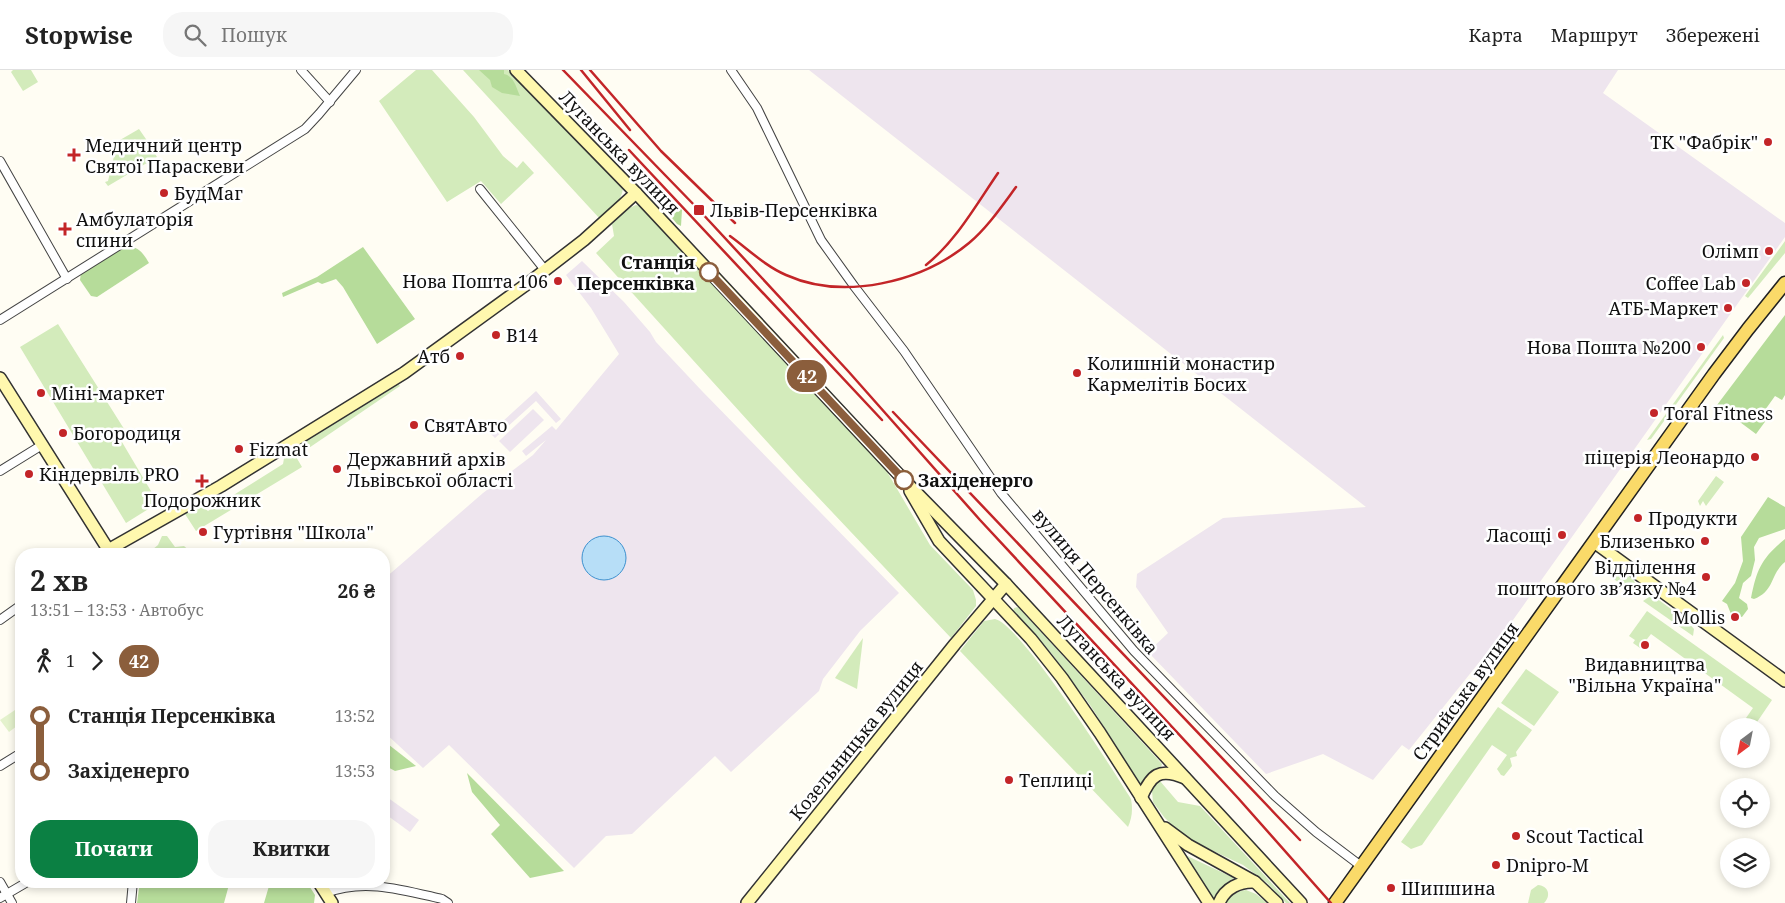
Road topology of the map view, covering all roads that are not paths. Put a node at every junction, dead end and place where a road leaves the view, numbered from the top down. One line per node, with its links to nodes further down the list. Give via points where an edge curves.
1 (301, 70): 5 (street)
2 (356, 70): 5 (street)
3 (516, 70): 8 (main road, Луганська вулиця)
4 (731, 70): 30 (street, вулиця Персенківка, via 757,108 821,240 904,352 1001,493 1134,651 1275,796)
5 (330, 102): 10 (street, via 305,129)
6 (0, 161): 10 (street)
7 (480, 189): 9 (street)
8 (636, 193): 9 (main road); 16 (main road, Луганська вулиця)
9 (545, 270): 19 (main road, via 404,373 221,486)
10 (68, 279): 12 (street)
11 (1785, 283): 17 (main road, Стрийська вулиця, via 1742,336)
12 (0, 320)
13 (0, 378): 14 (main road)
14 (42, 445): 15 (street); 18 (main road)
15 (0, 470)
16 (903, 478): 20 (main road, Луганська вулиця); 21 (main road, Луганська вулиця, via 939,541)
17 (1594, 542): 24 (main road); 30 (main road, Стрийська вулиця)
18 (104, 548)
19 (113, 548)
20 (1006, 584): 21 (main road, Козельницька вулиця); 27 (main road, Луганська вулиця)
21 (993, 599): 28 (main road, Луганська вулиця, via 1062,678); 44 (main road, Козельницька вулиця)
22 (15, 609): 23 (street)
23 (0, 620)
24 (1785, 681)
25 (15, 756): 26 (street)
26 (0, 766)
27 (1188, 780): 28 (main road, via 1172,773 1157,774); 48 (main road, Луганська вулиця)
28 (1141, 798): 29 (main road, Луганська вулиця)
29 (1154, 817): 32 (main road, Луганська вулиця, via 1188,845); 45 (main road, Луганська вулиця)
30 (1361, 866): 40 (main road, Стрийська вулиця)
31 (0, 882): 37 (street)
32 (1255, 882): 46 (main road, via 1233,886); 47 (main road, Луганська вулиця)
33 (17, 888): 37 (street)
34 (133, 888): 42 (street)
35 (343, 888): 39 (street)
36 (388, 888): 43 (street)
37 (7, 894): 38 (street); 41 (street)
38 (0, 898)
39 (329, 898)
40 (1337, 899)
41 (12, 903)
42 (131, 903)
43 (448, 903)
44 (747, 903)
45 (1209, 903)
46 (1219, 903)
47 (1277, 903)
48 (1301, 903)

